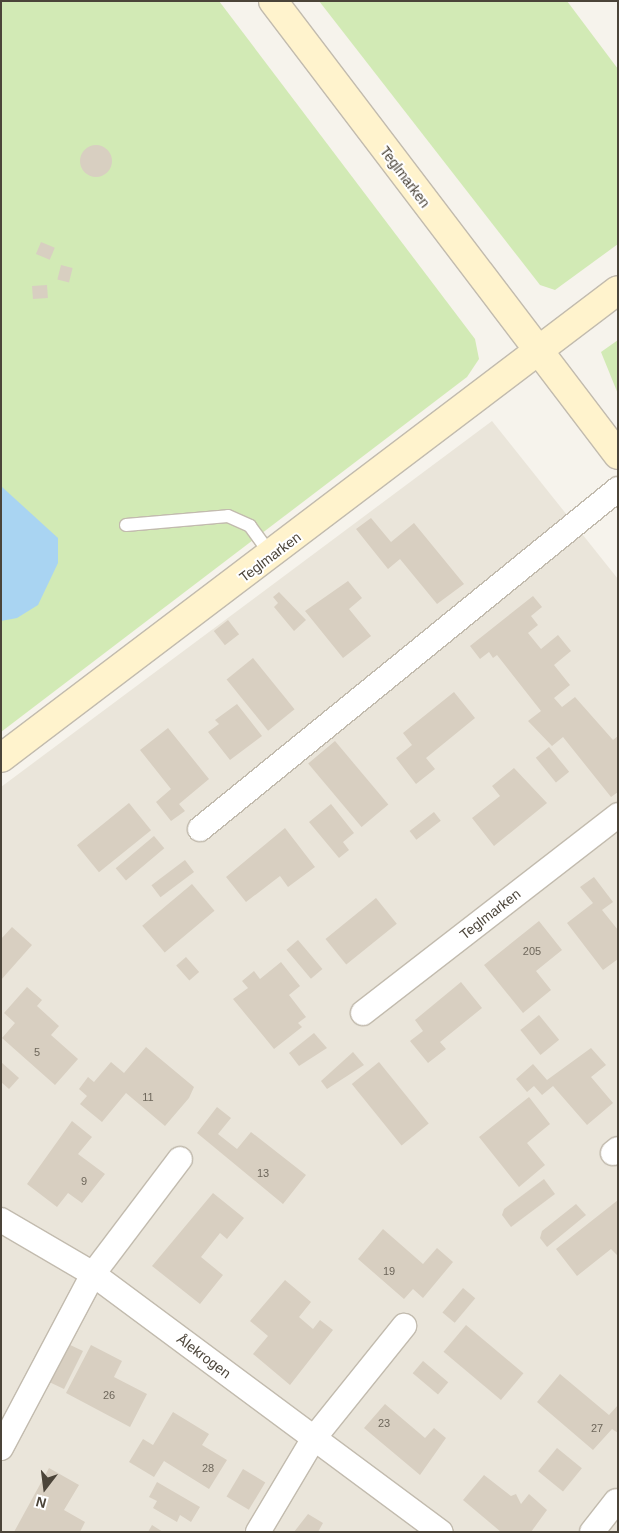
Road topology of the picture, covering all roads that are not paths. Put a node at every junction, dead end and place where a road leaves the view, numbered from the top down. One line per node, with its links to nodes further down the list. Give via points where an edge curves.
1 (273, 1): 3 (street, Teglmarken)
2 (618, 290): 3 (street, Teglmarken)
3 (536, 353): 4 (street, Teglmarken); 7 (street, Teglmarken)
4 (618, 455)
5 (618, 489): 10 (street)
6 (126, 526): 7 (lane, via 228,516 250,526)
7 (272, 556): 8 (street, Teglmarken)
8 (1, 758)
9 (618, 815): 11 (street, Teglmarken)
10 (200, 829)
11 (363, 1014)
12 (180, 1159): 14 (street)
13 (1, 1220): 14 (street, Ålekrogen)
14 (93, 1274): 16 (street, Ålekrogen); 17 (street)
15 (404, 1326): 16 (street)
16 (314, 1438): 19 (street); 20 (street, Ålekrogen)
17 (1, 1448)
18 (616, 1501): 21 (street)
19 (258, 1532)
20 (441, 1532)
21 (592, 1532)

